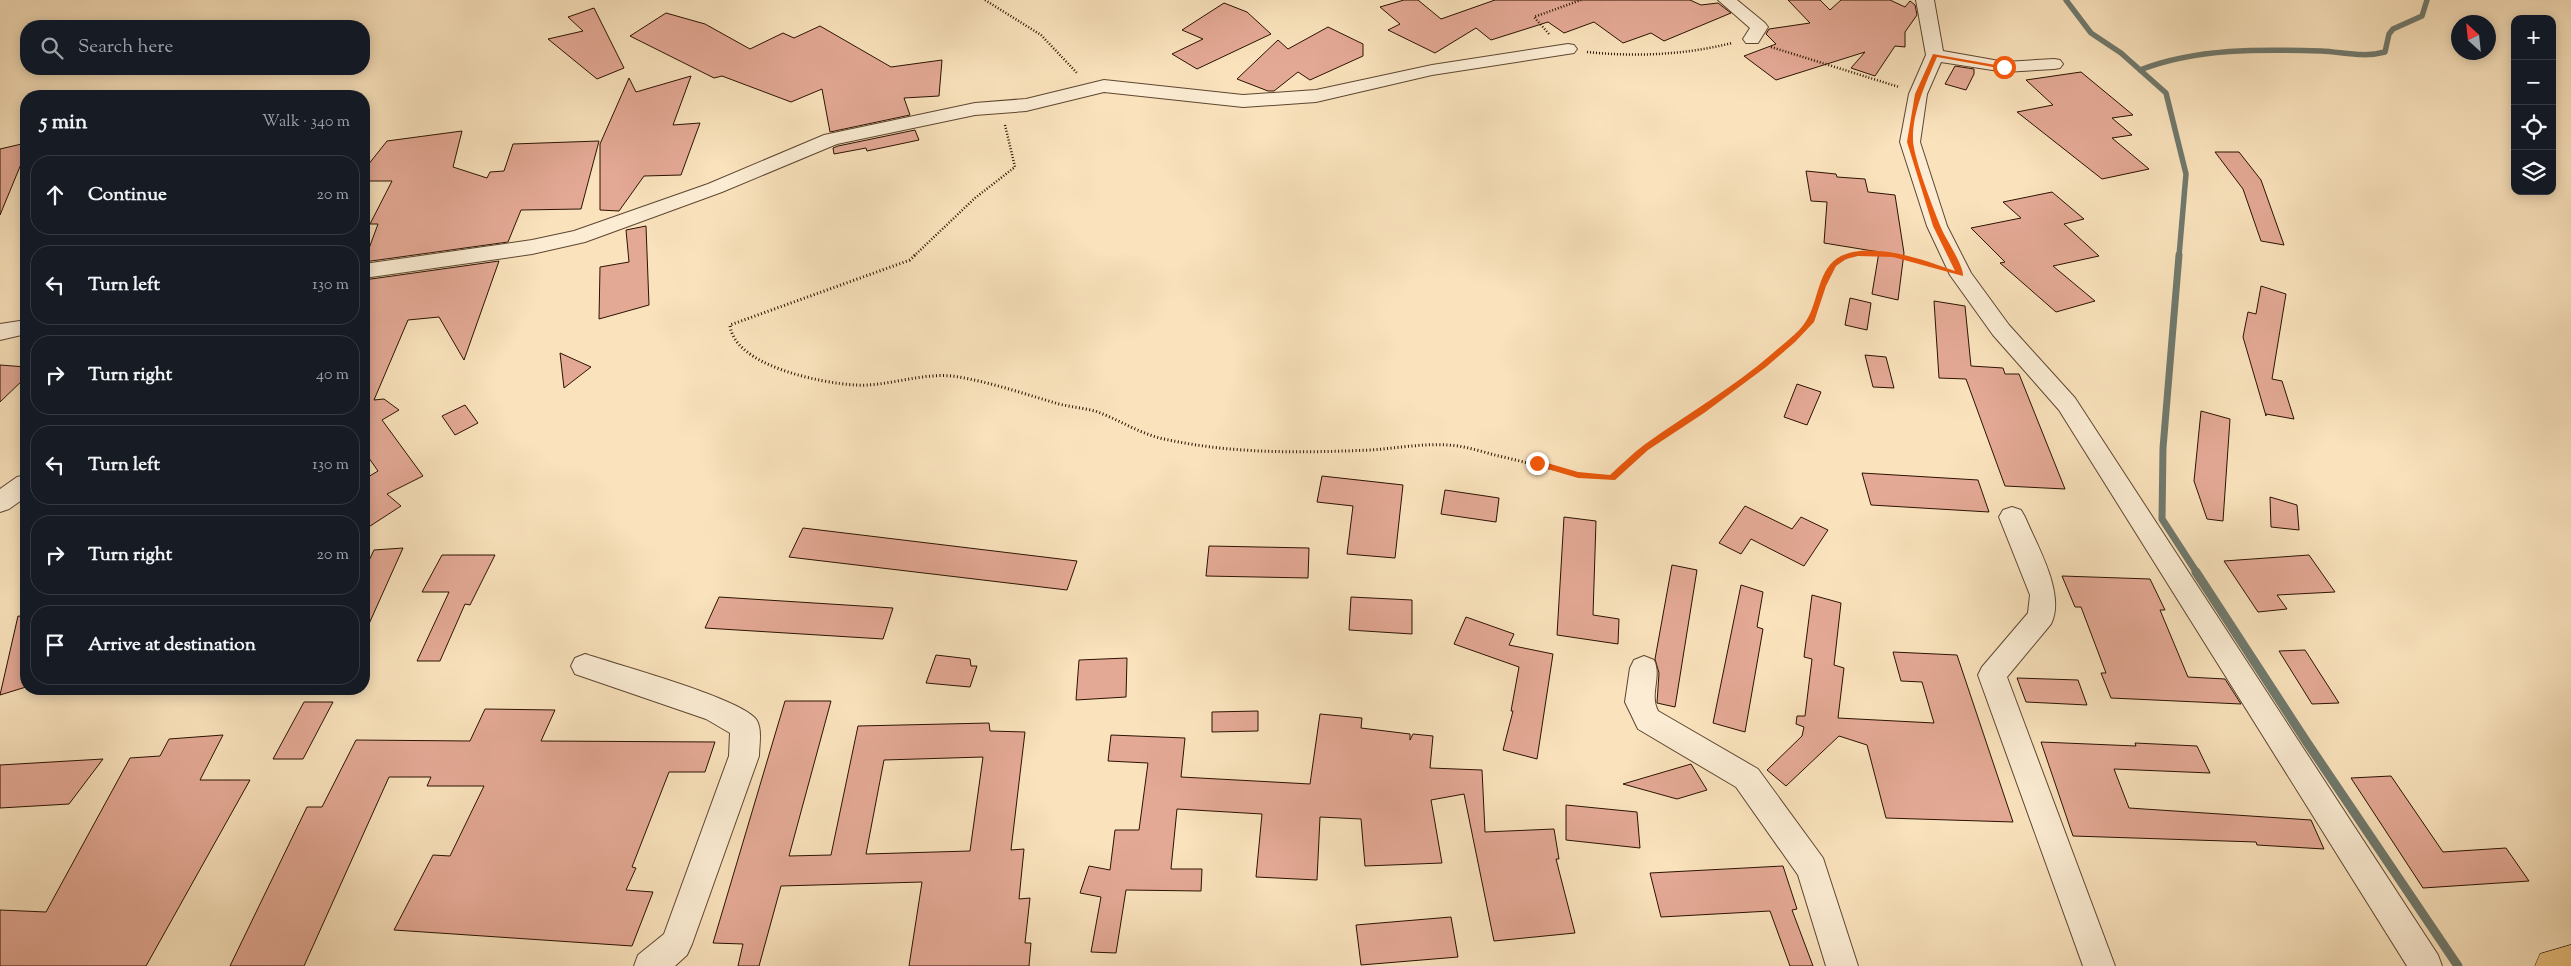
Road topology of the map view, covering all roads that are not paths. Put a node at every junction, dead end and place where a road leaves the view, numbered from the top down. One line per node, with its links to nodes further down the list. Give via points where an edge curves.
1 (1727, 0): 3 (street, via 1759,28)
2 (1925, 0): 5 (street)
3 (1752, 40)
4 (1568, 49): 7 (street, via 1432,70 1350,90 1291,98 1209,98 1104,86 1026,105 942,115 831,139 715,188 578,237 532,247)
5 (1935, 55): 6 (street, via 2004,67); 19 (street, via 1918,94 1910,142 1937,226 1961,275 2001,330 2067,404)
6 (2054, 64)
7 (370, 270)
8 (20, 328): 9 (street)
9 (0, 332)
10 (20, 488): 11 (street)
11 (0, 502)
12 (2012, 517): 18 (street, via 2043,595 2041,616 1992,675)
13 (585, 666): 16 (street, via 716,710 745,727 744,756 676,944)
14 (1644, 668): 17 (street, via 1639,702 1648,720 1747,778 1812,868)
15 (2571, 963): 20 (main road)
16 (650, 966)
17 (1842, 966)
18 (2099, 966)
19 (2426, 966)
20 (2553, 966)

